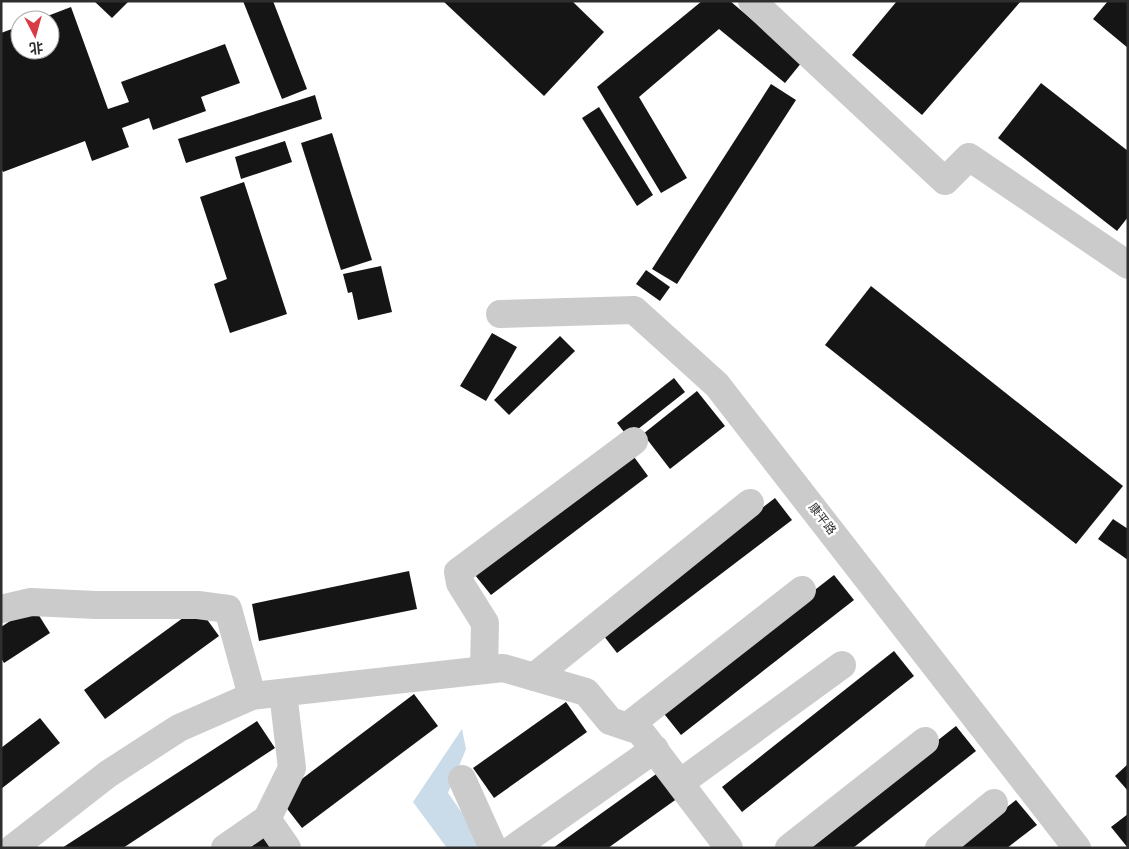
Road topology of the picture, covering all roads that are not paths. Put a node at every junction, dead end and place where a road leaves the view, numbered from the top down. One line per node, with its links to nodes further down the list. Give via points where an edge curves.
1 (752, 1): 2 (street, via 945,180 969,157)
2 (1128, 265)
3 (500, 314): 28 (street, 康平路, via 634,310 717,384)
4 (634, 440): 9 (street, via 458,572 460,583 485,623)
5 (750, 503): 10 (street)
6 (802, 590): 13 (street)
7 (1, 609): 12 (street, via 31,602 198,605 228,609)
8 (842, 665): 17 (street)
9 (484, 670): 10 (street, via 503,668); 11 (street)
10 (534, 677): 13 (street, via 586,692 610,721)
11 (283, 693): 12 (street); 19 (street, via 292,768)
12 (252, 696): 21 (street, via 179,728 108,774)
13 (628, 726): 15 (street, via 640,731)
14 (925, 741): 26 (street)
15 (654, 749): 17 (street); 25 (street)
16 (462, 779): 24 (street)
17 (680, 783): 20 (street)
18 (994, 803): 27 (street)
19 (267, 819): 22 (street); 23 (street)
20 (717, 843)
21 (13, 848)
22 (225, 848)
23 (286, 848)
24 (493, 848)
25 (514, 848)
26 (789, 848)
27 (939, 848)
28 (1077, 848)

